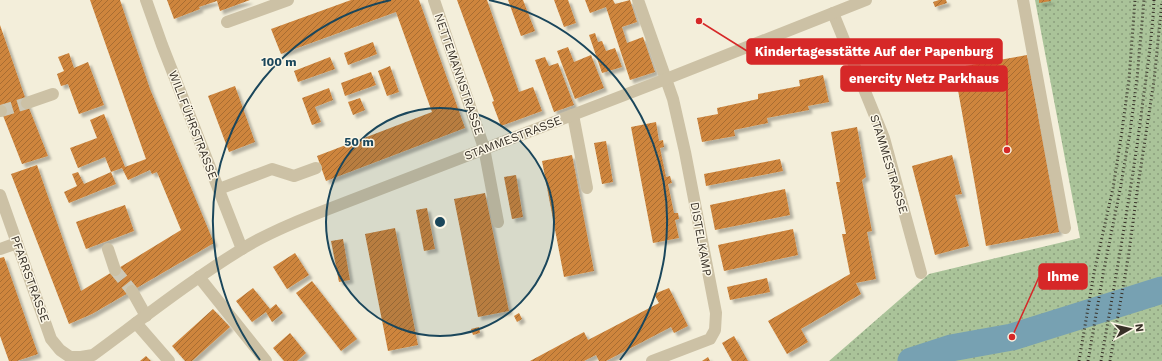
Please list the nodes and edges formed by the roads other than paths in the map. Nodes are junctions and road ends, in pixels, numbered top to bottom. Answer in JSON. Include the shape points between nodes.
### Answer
{"nodes":[{"id":1,"x":146,"y":0,"type":"edge"},
{"id":2,"x":288,"y":0,"type":"edge"},
{"id":3,"x":434,"y":0,"type":"edge"},
{"id":4,"x":638,"y":0,"type":"edge"},
{"id":5,"x":866,"y":0,"type":"edge"},
{"id":6,"x":1023,"y":0,"type":"edge"},
{"id":7,"x":833,"y":13,"type":"junction"},
{"id":8,"x":226,"y":22,"type":"dead end"},
{"id":9,"x":666,"y":79,"type":"junction"},
{"id":10,"x":53,"y":94,"type":"dead end"},
{"id":11,"x":26,"y":102,"type":"tunnel mouth"},
{"id":12,"x":573,"y":115,"type":"junction"},
{"id":13,"x":484,"y":148,"type":"junction"},
{"id":14,"x":316,"y":168,"type":"dead end"},
{"id":15,"x":587,"y":188,"type":"dead end"},
{"id":16,"x":219,"y":189,"type":"junction"},
{"id":17,"x":0,"y":195,"type":"edge"},
{"id":18,"x":498,"y":222,"type":"dead end"},
{"id":19,"x":1065,"y":228,"type":"dead end"},
{"id":20,"x":17,"y":242,"type":"junction"},
{"id":21,"x":0,"y":248,"type":"edge"},
{"id":22,"x":108,"y":249,"type":"dead end"},
{"id":23,"x":242,"y":249,"type":"junction"},
{"id":24,"x":115,"y":270,"type":"tunnel mouth"},
{"id":25,"x":921,"y":273,"type":"dead end"},
{"id":26,"x":199,"y":277,"type":"junction"},
{"id":27,"x":132,"y":291,"type":"tunnel mouth"},
{"id":28,"x":141,"y":320,"type":"junction"},
{"id":29,"x":69,"y":359,"type":"edge"},
{"id":30,"x":169,"y":361,"type":"edge"},
{"id":31,"x":266,"y":361,"type":"edge"},
{"id":32,"x":652,"y":361,"type":"edge"}],
"edges":[{"from":1,"to":16,"type":"street","name":"WILLFÜHRSTRASSE"},
{"from":2,"to":8,"type":"street"},
{"from":3,"to":13,"type":"street","name":"NETTEMANNSTRASSE"},
{"from":4,"to":9,"type":"street","name":"DISTELKAMP"},
{"from":5,"to":7,"type":"street","name":"STAMMESTRASSE"},
{"from":6,"to":19,"type":"street"},
{"from":7,"to":9,"type":"street","name":"STAMMESTRASSE"},
{"from":7,"to":25,"type":"street","name":"STAMMESTRASSE","via":[[884,138]]},
{"from":9,"to":12,"type":"street","name":"STAMMESTRASSE"},
{"from":9,"to":32,"type":"street","name":"DISTELKAMP","via":[[685,152],[716,323],[710,338]]},
{"from":10,"to":11,"type":"street"},
{"from":12,"to":13,"type":"street","name":"STAMMESTRASSE"},
{"from":12,"to":15,"type":"street"},
{"from":13,"to":18,"type":"street","name":"NETTEMANNSTRASSE"},
{"from":13,"to":23,"type":"street","name":"STAMMESTRASSE","via":[[276,230]]},
{"from":14,"to":16,"type":"street","via":[[294,176],[272,169]]},
{"from":16,"to":23,"type":"street","name":"WILLFÜHRSTRASSE"},
{"from":17,"to":20,"type":"street","name":"PFARRSTRASSE"},
{"from":20,"to":21,"type":"street"},
{"from":20,"to":29,"type":"street","name":"PFARRSTRASSE","via":[[51,339]]},
{"from":22,"to":24,"type":"street"},
{"from":23,"to":26,"type":"street","name":"STAMMESTRASSE"},
{"from":26,"to":28,"type":"street","name":"STAMMESTRASSE"},
{"from":26,"to":31,"type":"street"},
{"from":27,"to":28,"type":"street"},
{"from":28,"to":29,"type":"street","name":"STAMMESTRASSE","via":[[93,355]]},
{"from":28,"to":30,"type":"street"}]}
